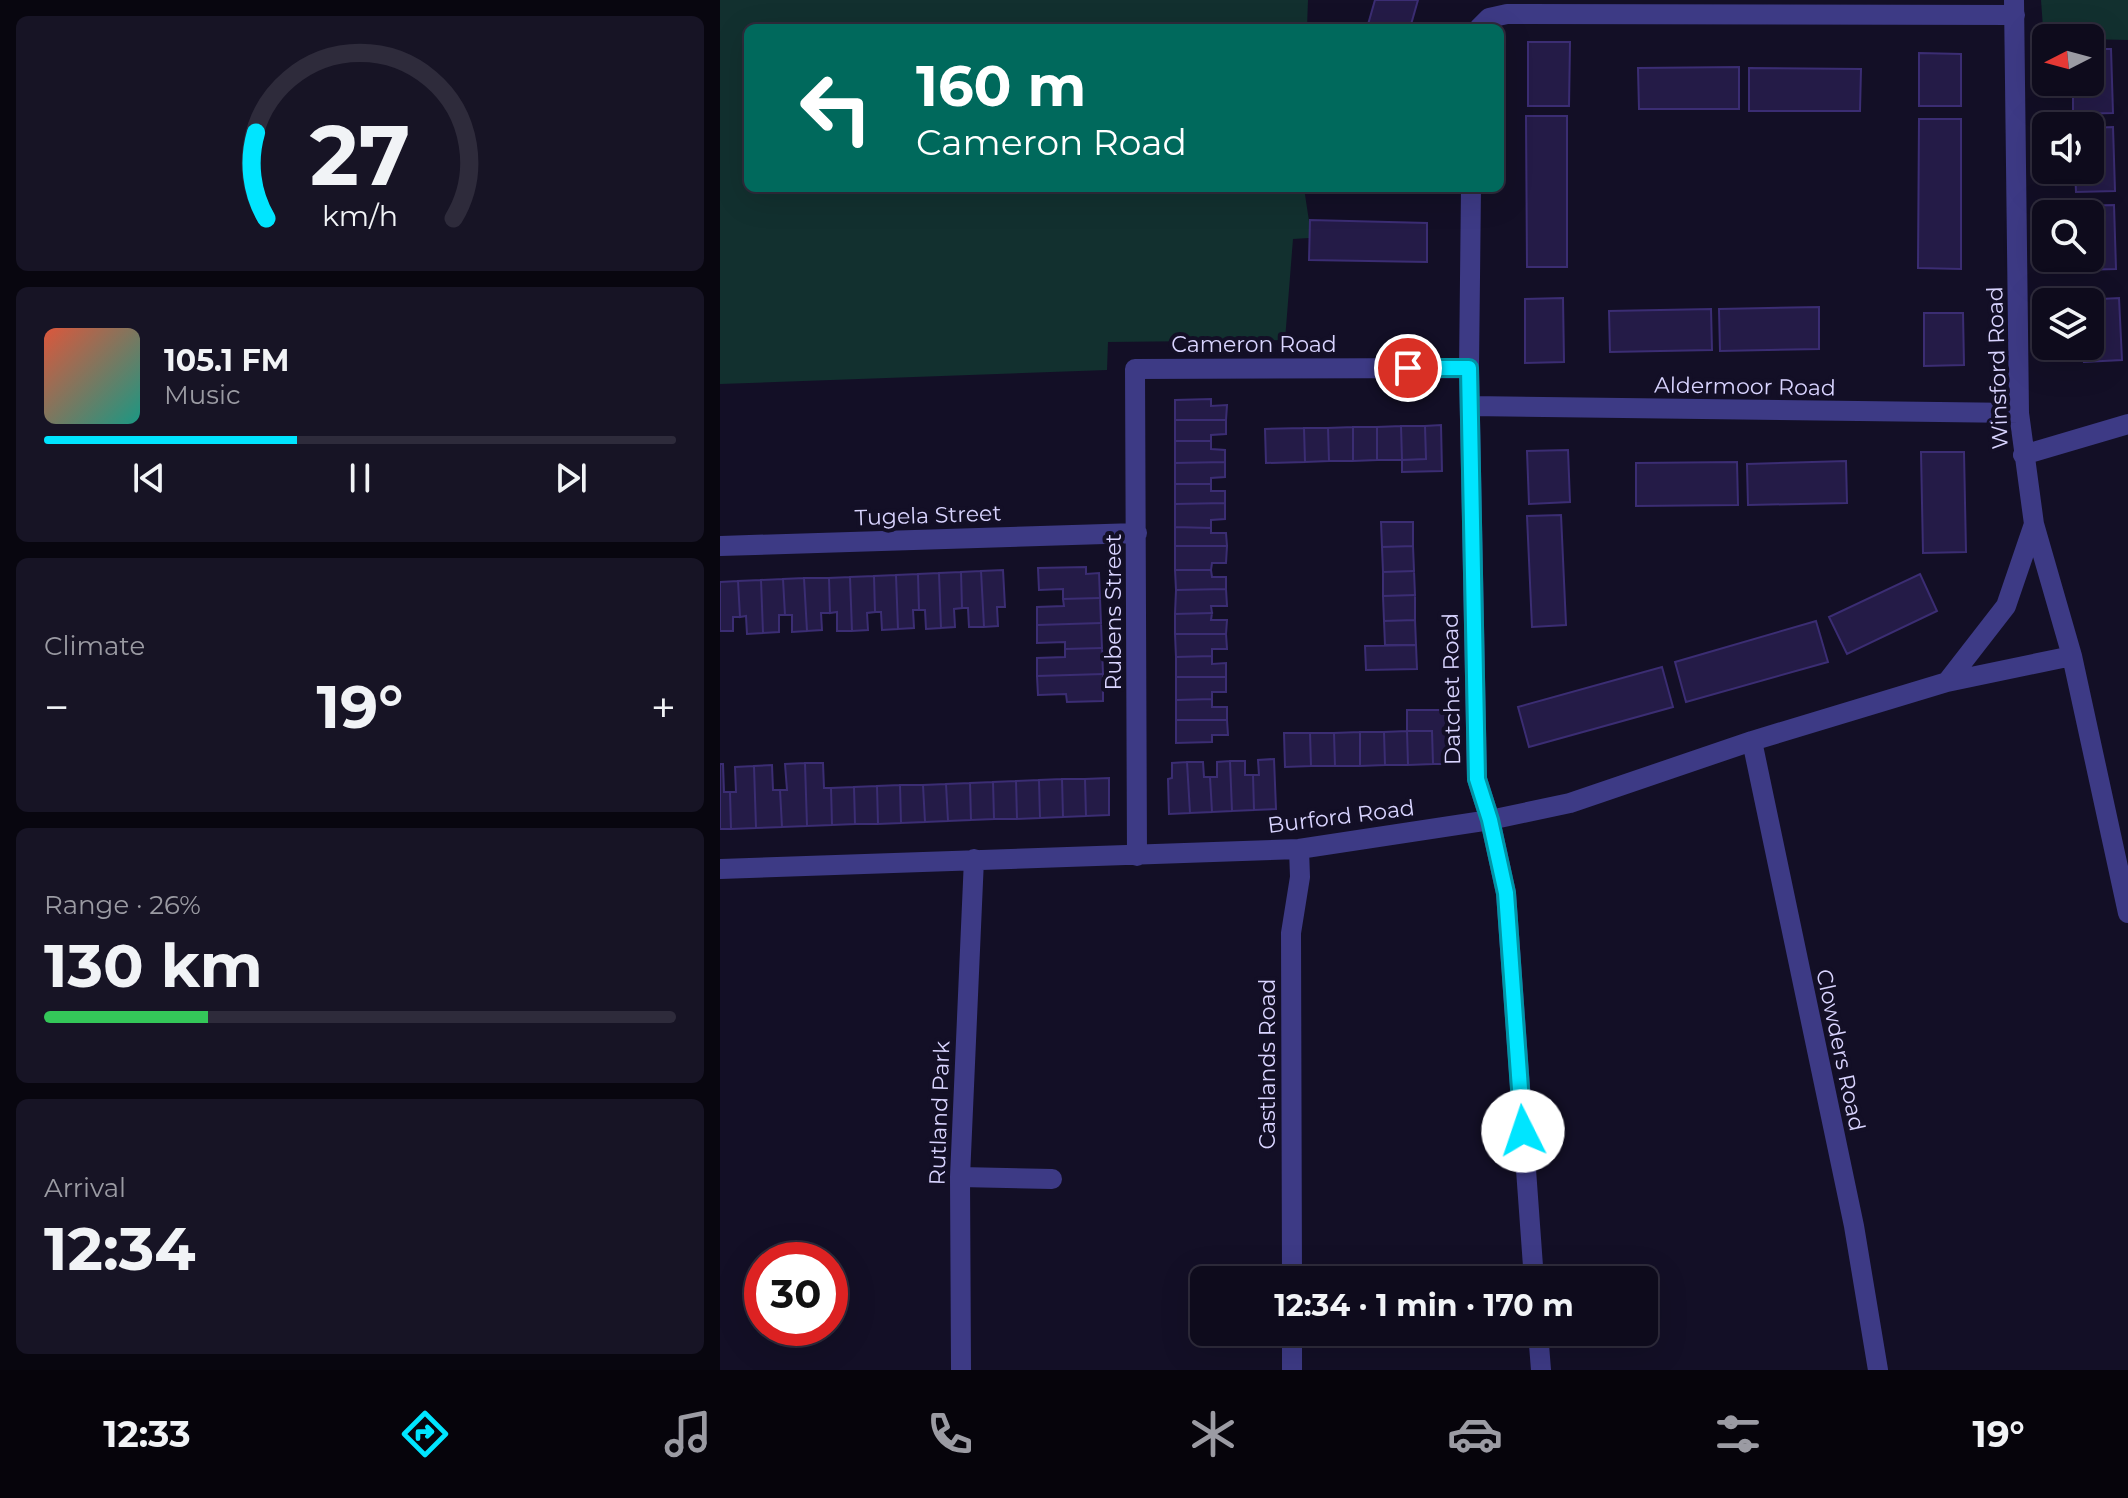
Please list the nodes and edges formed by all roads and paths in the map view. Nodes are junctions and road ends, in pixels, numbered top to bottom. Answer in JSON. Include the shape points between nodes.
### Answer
{"nodes":[{"id":1,"x":2015,"y":7,"type":"edge"},
{"id":2,"x":1483,"y":24,"type":"edge"},
{"id":3,"x":1471,"y":192,"type":"edge"},
{"id":4,"x":1469,"y":368,"type":"junction"},
{"id":5,"x":1135,"y":369,"type":"joint"},
{"id":6,"x":1470,"y":406,"type":"junction"},
{"id":7,"x":2019,"y":413,"type":"junction"},
{"id":8,"x":2128,"y":424,"type":"edge"},
{"id":9,"x":2023,"y":455,"type":"junction"},
{"id":10,"x":2034,"y":524,"type":"junction"},
{"id":11,"x":1137,"y":533,"type":"junction"},
{"id":12,"x":720,"y":546,"type":"edge"},
{"id":13,"x":2072,"y":656,"type":"junction"},
{"id":14,"x":1947,"y":682,"type":"junction"},
{"id":15,"x":1752,"y":741,"type":"junction"},
{"id":16,"x":1490,"y":820,"type":"junction"},
{"id":17,"x":1299,"y":849,"type":"junction"},
{"id":18,"x":1137,"y":856,"type":"junction"},
{"id":19,"x":974,"y":859,"type":"junction"},
{"id":20,"x":720,"y":869,"type":"edge"},
{"id":21,"x":2128,"y":913,"type":"edge"},
{"id":22,"x":960,"y":1177,"type":"junction"},
{"id":23,"x":1052,"y":1179,"type":"dead end"},
{"id":24,"x":1292,"y":1266,"type":"edge"},
{"id":25,"x":1533,"y":1266,"type":"edge"},
{"id":26,"x":1292,"y":1346,"type":"edge"},
{"id":27,"x":1539,"y":1346,"type":"edge"},
{"id":28,"x":961,"y":1370,"type":"edge"},
{"id":29,"x":1292,"y":1370,"type":"edge"},
{"id":30,"x":1541,"y":1370,"type":"edge"},
{"id":31,"x":1878,"y":1370,"type":"edge"}],
"edges":[{"from":1,"to":2,"type":"street","via":[[1507,14]]},
{"from":1,"to":7,"type":"street","name":"Winsford Road"},
{"from":3,"to":4,"type":"street","name":"Datchet Road"},
{"from":4,"to":5,"type":"street","name":"Cameron Road"},
{"from":4,"to":6,"type":"street","name":"Datchet Road"},
{"from":5,"to":11,"type":"street","name":"Rubens Street"},
{"from":6,"to":7,"type":"street","name":"Aldermoor Road"},
{"from":6,"to":16,"type":"street","name":"Datchet Road","via":[[1477,779]]},
{"from":7,"to":9,"type":"street","name":"Winsford Road"},
{"from":8,"to":9,"type":"street"},
{"from":9,"to":10,"type":"street","name":"Winsford Road"},
{"from":10,"to":13,"type":"street","name":"Winsford Road"},
{"from":10,"to":14,"type":"street","via":[[2006,606]]},
{"from":11,"to":12,"type":"street","name":"Tugela Street"},
{"from":11,"to":18,"type":"street","name":"Rubens Street"},
{"from":13,"to":14,"type":"street","name":"Burford Road"},
{"from":13,"to":21,"type":"street","name":"Winsford Road"},
{"from":14,"to":15,"type":"street","name":"Burford Road"},
{"from":15,"to":16,"type":"street","name":"Burford Road","via":[[1570,803]]},
{"from":15,"to":31,"type":"street","name":"Clowders Road","via":[[1854,1226]]},
{"from":16,"to":17,"type":"street","name":"Burford Road"},
{"from":16,"to":25,"type":"street","name":"Datchet Road","via":[[1506,893]]},
{"from":17,"to":18,"type":"street","name":"Burford Road"},
{"from":17,"to":24,"type":"street","name":"Castlands Road","via":[[1291,933]]},
{"from":18,"to":19,"type":"street","name":"Burford Road"},
{"from":19,"to":20,"type":"street","name":"Burford Road"},
{"from":19,"to":22,"type":"street","name":"Rutland Park"},
{"from":22,"to":23,"type":"street"},
{"from":22,"to":28,"type":"street","name":"Rutland Park"},
{"from":26,"to":29,"type":"street"},
{"from":27,"to":30,"type":"street"}]}
